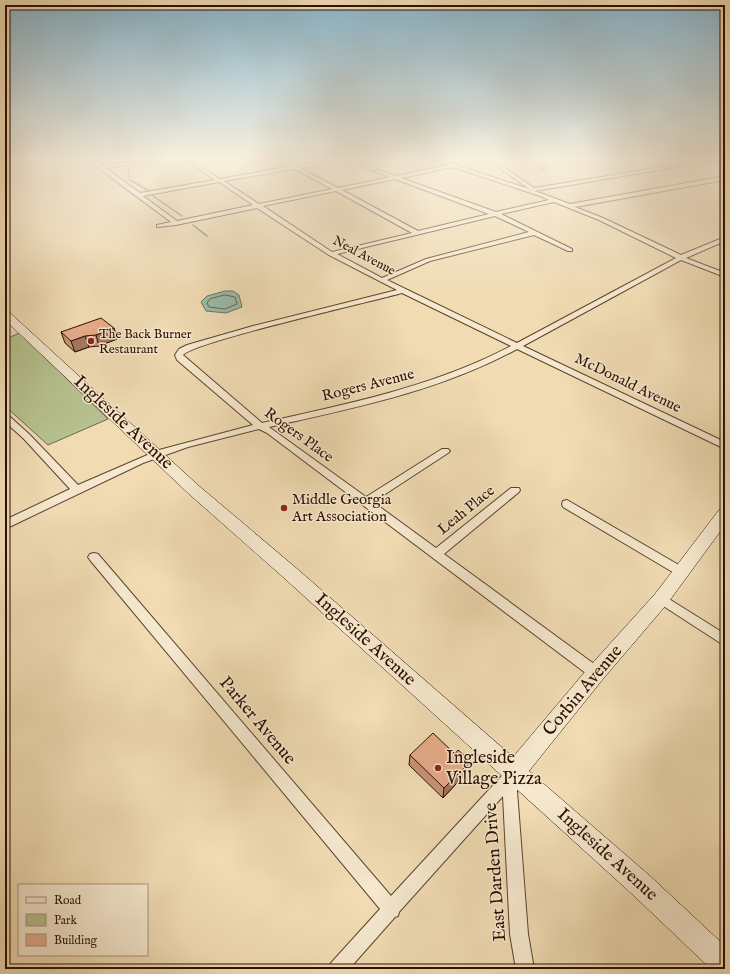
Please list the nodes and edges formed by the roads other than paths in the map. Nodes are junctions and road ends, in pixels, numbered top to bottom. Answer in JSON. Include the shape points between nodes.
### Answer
{"nodes":[{"id":1,"x":151,"y":204,"type":"edge"},
{"id":2,"x":364,"y":204,"type":"edge"},
{"id":3,"x":466,"y":204,"type":"edge"},
{"id":4,"x":536,"y":204,"type":"edge"},
{"id":5,"x":564,"y":204,"type":"edge"},
{"id":6,"x":577,"y":204,"type":"edge"},
{"id":7,"x":256,"y":205,"type":"joint"},
{"id":8,"x":568,"y":206,"type":"junction"},
{"id":9,"x":495,"y":215,"type":"junction"},
{"id":10,"x":176,"y":223,"type":"junction"},
{"id":11,"x":159,"y":226,"type":"dead end"},
{"id":12,"x":417,"y":233,"type":"junction"},
{"id":13,"x":534,"y":233,"type":"junction"},
{"id":14,"x":725,"y":239,"type":"edge"},
{"id":15,"x":570,"y":250,"type":"dead end"},
{"id":16,"x":331,"y":254,"type":"junction"},
{"id":17,"x":680,"y":258,"type":"junction"},
{"id":18,"x":725,"y":275,"type":"edge"},
{"id":19,"x":382,"y":280,"type":"junction"},
{"id":20,"x":403,"y":291,"type":"junction"},
{"id":21,"x":5,"y":314,"type":"edge"},
{"id":22,"x":518,"y":346,"type":"junction"},
{"id":23,"x":6,"y":419,"type":"edge"},
{"id":24,"x":260,"y":426,"type":"junction"},
{"id":25,"x":725,"y":446,"type":"edge"},
{"id":26,"x":445,"y":451,"type":"dead end"},
{"id":27,"x":155,"y":454,"type":"junction"},
{"id":28,"x":77,"y":490,"type":"junction"},
{"id":29,"x":515,"y":490,"type":"dead end"},
{"id":30,"x":365,"y":503,"type":"junction"},
{"id":31,"x":567,"y":504,"type":"dead end"},
{"id":32,"x":725,"y":514,"type":"edge"},
{"id":33,"x":5,"y":525,"type":"edge"},
{"id":34,"x":436,"y":554,"type":"junction"},
{"id":35,"x":94,"y":557,"type":"dead end"},
{"id":36,"x":680,"y":572,"type":"junction"},
{"id":37,"x":660,"y":598,"type":"junction"},
{"id":38,"x":725,"y":641,"type":"edge"},
{"id":39,"x":596,"y":673,"type":"junction"},
{"id":40,"x":514,"y":773,"type":"junction"},
{"id":41,"x":392,"y":910,"type":"junction"},
{"id":42,"x":725,"y":964,"type":"edge"},
{"id":43,"x":337,"y":969,"type":"edge"},
{"id":44,"x":524,"y":969,"type":"edge"}],
"edges":[{"from":1,"to":10,"type":"street"},
{"from":2,"to":12,"type":"street"},
{"from":3,"to":9,"type":"street"},
{"from":4,"to":9,"type":"street"},
{"from":5,"to":8,"type":"street"},
{"from":6,"to":8,"type":"street"},
{"from":7,"to":10,"type":"street"},
{"from":7,"to":16,"type":"street","name":"Neal Avenue"},
{"from":8,"to":17,"type":"street","via":[[615,225]]},
{"from":9,"to":12,"type":"street"},
{"from":9,"to":13,"type":"street"},
{"from":10,"to":11,"type":"street"},
{"from":12,"to":16,"type":"street"},
{"from":13,"to":15,"type":"street"},
{"from":13,"to":19,"type":"street","via":[[428,260]]},
{"from":14,"to":17,"type":"street","name":"Rogers Avenue"},
{"from":16,"to":19,"type":"street","name":"Neal Avenue"},
{"from":17,"to":18,"type":"street"},
{"from":17,"to":22,"type":"street","name":"Rogers Avenue"},
{"from":19,"to":20,"type":"street","name":"Neal Avenue"},
{"from":20,"to":22,"type":"street","name":"Neal Avenue"},
{"from":20,"to":24,"type":"street","name":"Rogers Place","via":[[256,328],[182,351],[179,355],[183,361]]},
{"from":21,"to":27,"type":"street","name":"Ingleside Avenue"},
{"from":22,"to":24,"type":"street","name":"Rogers Avenue","via":[[485,363],[432,384]]},
{"from":22,"to":25,"type":"street","name":"McDonald Avenue"},
{"from":23,"to":28,"type":"street"},
{"from":24,"to":27,"type":"street","name":"Rogers Avenue"},
{"from":24,"to":30,"type":"street","name":"Rogers Place"},
{"from":26,"to":30,"type":"street"},
{"from":27,"to":28,"type":"street","name":"Rogers Avenue"},
{"from":27,"to":40,"type":"street","name":"Ingleside Avenue"},
{"from":28,"to":33,"type":"street","name":"Rogers Avenue"},
{"from":29,"to":34,"type":"street","name":"Leah Place"},
{"from":30,"to":34,"type":"street","name":"Rogers Place"},
{"from":31,"to":36,"type":"street"},
{"from":32,"to":36,"type":"street","name":"Corbin Avenue"},
{"from":34,"to":39,"type":"street","name":"Rogers Place"},
{"from":35,"to":41,"type":"street","name":"Parker Avenue"},
{"from":36,"to":37,"type":"street","name":"Corbin Avenue"},
{"from":37,"to":38,"type":"street"},
{"from":37,"to":39,"type":"street","name":"Corbin Avenue"},
{"from":39,"to":40,"type":"street","name":"Corbin Avenue"},
{"from":40,"to":41,"type":"street","name":"Corbin Avenue"},
{"from":40,"to":42,"type":"street","name":"Ingleside Avenue","via":[[641,885]]},
{"from":40,"to":44,"type":"street","name":"East Darden Drive","via":[[510,791],[519,934]]},
{"from":41,"to":43,"type":"street","name":"Corbin Avenue"}]}
